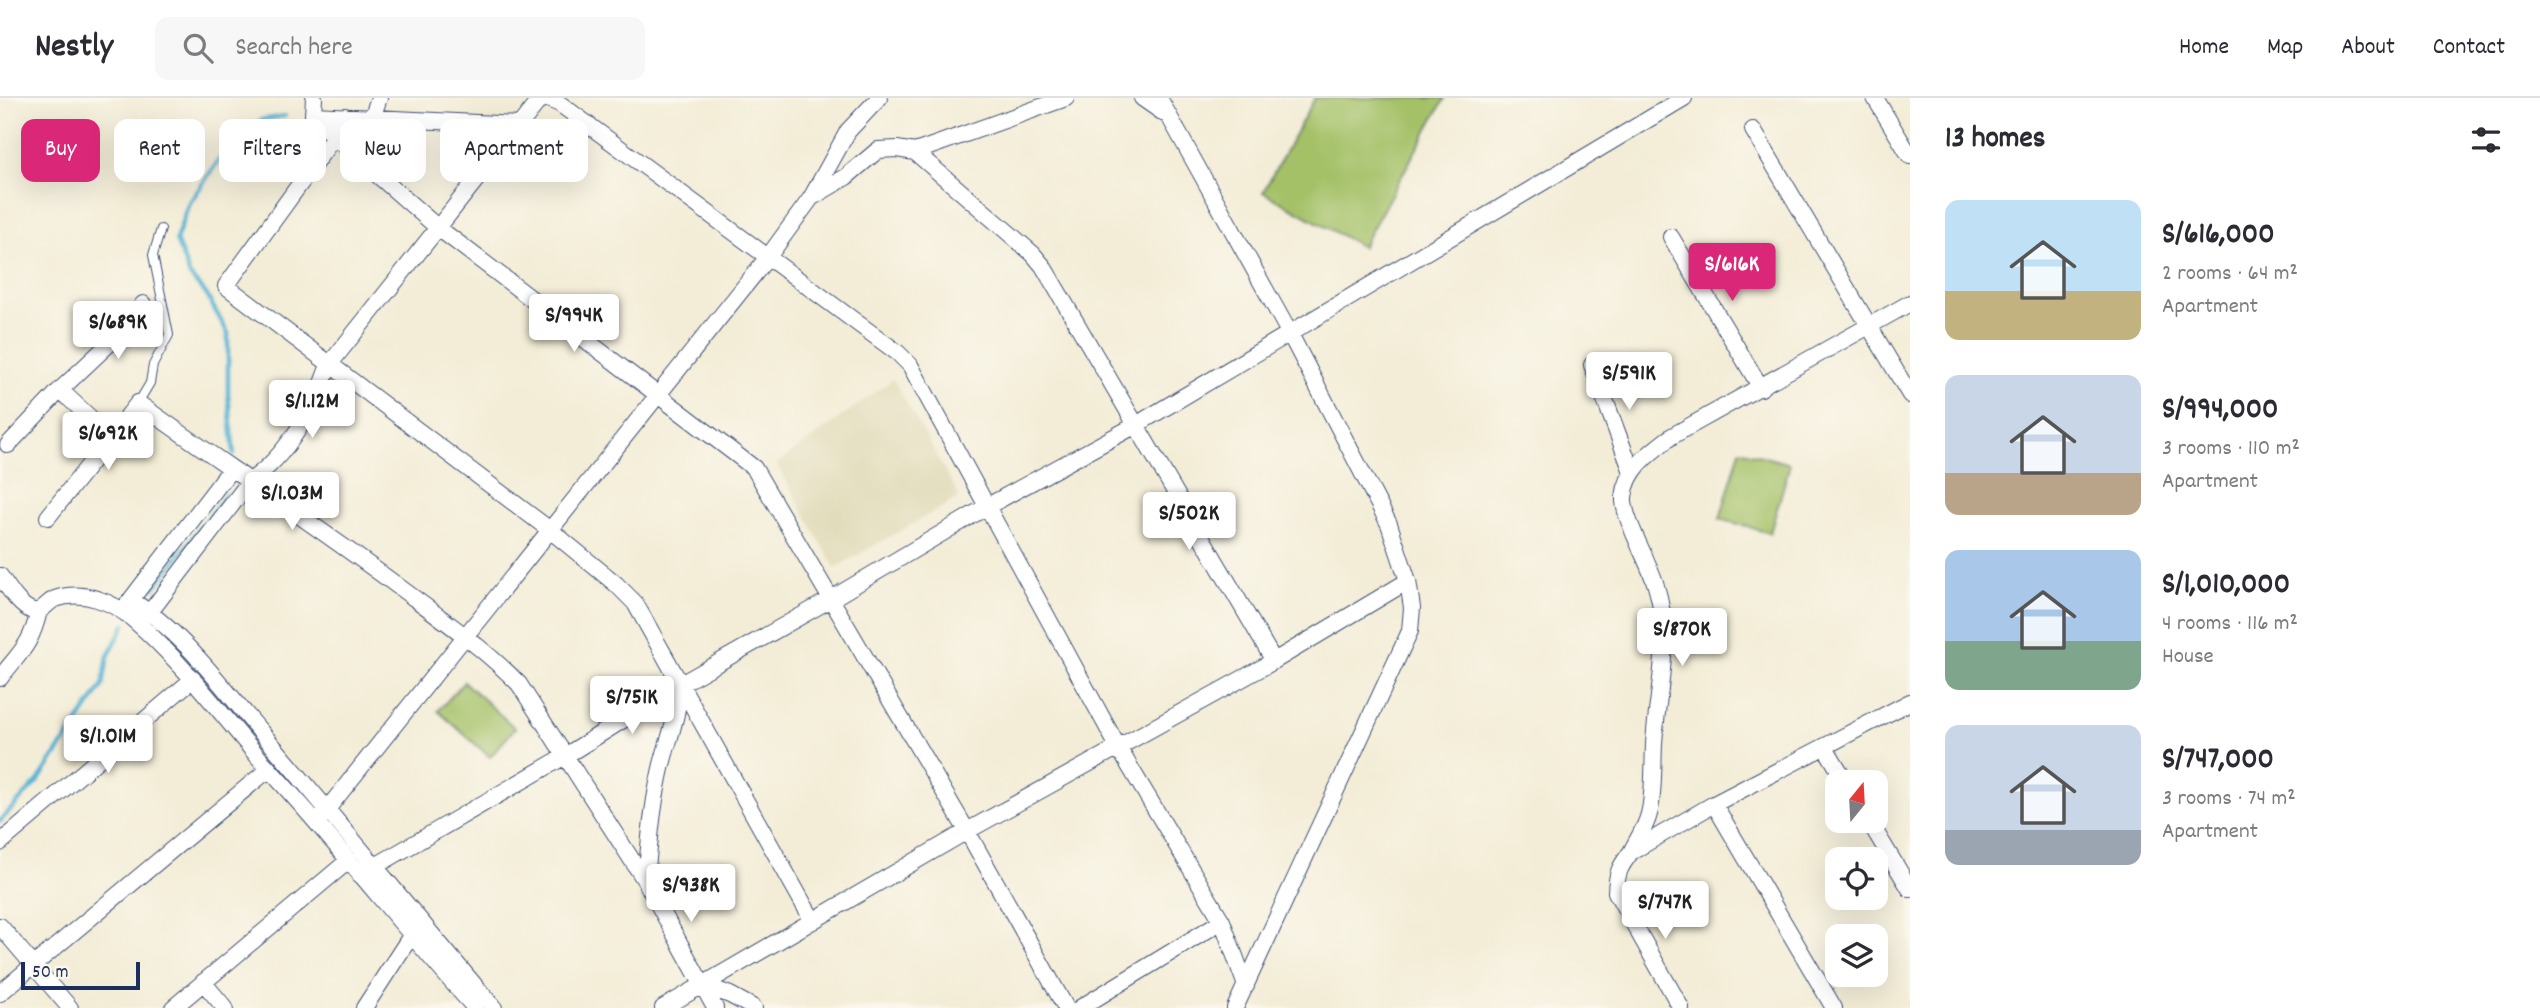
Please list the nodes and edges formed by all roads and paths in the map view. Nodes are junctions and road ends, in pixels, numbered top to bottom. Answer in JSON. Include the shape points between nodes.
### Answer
{"nodes":[{"id":1,"x":379,"y":98,"type":"edge"},
{"id":2,"x":543,"y":98,"type":"edge"},
{"id":3,"x":879,"y":98,"type":"edge"},
{"id":4,"x":1066,"y":98,"type":"edge"},
{"id":5,"x":1142,"y":98,"type":"edge"},
{"id":6,"x":1159,"y":98,"type":"edge"},
{"id":7,"x":1684,"y":98,"type":"edge"},
{"id":8,"x":1875,"y":98,"type":"edge"},
{"id":9,"x":314,"y":106,"type":"edge"},
{"id":10,"x":1167,"y":115,"type":"junction"},
{"id":11,"x":345,"y":116,"type":"junction"},
{"id":12,"x":372,"y":118,"type":"junction"},
{"id":13,"x":525,"y":119,"type":"edge"},
{"id":14,"x":440,"y":121,"type":"edge"},
{"id":15,"x":1753,"y":131,"type":"dead end"},
{"id":16,"x":334,"y":137,"type":"junction"},
{"id":17,"x":915,"y":152,"type":"junction"},
{"id":18,"x":1910,"y":156,"type":"edge"},
{"id":19,"x":474,"y":182,"type":"edge"},
{"id":20,"x":811,"y":198,"type":"junction"},
{"id":21,"x":438,"y":227,"type":"junction"},
{"id":22,"x":161,"y":229,"type":"dead end"},
{"id":23,"x":1671,"y":237,"type":"dead end"},
{"id":24,"x":768,"y":257,"type":"junction"},
{"id":25,"x":1910,"y":303,"type":"edge"},
{"id":26,"x":143,"y":304,"type":"dead end"},
{"id":27,"x":1870,"y":327,"type":"junction"},
{"id":28,"x":1290,"y":334,"type":"junction"},
{"id":29,"x":329,"y":365,"type":"junction"},
{"id":30,"x":1592,"y":365,"type":"dead end"},
{"id":31,"x":1761,"y":388,"type":"junction"},
{"id":32,"x":60,"y":390,"type":"junction"},
{"id":33,"x":659,"y":395,"type":"junction"},
{"id":34,"x":1910,"y":395,"type":"edge"},
{"id":35,"x":138,"y":403,"type":"junction"},
{"id":36,"x":1136,"y":425,"type":"junction"},
{"id":37,"x":111,"y":437,"type":"junction"},
{"id":38,"x":8,"y":445,"type":"dead end"},
{"id":39,"x":231,"y":469,"type":"junction"},
{"id":40,"x":1632,"y":472,"type":"junction"},
{"id":41,"x":250,"y":481,"type":"junction"},
{"id":42,"x":986,"y":507,"type":"junction"},
{"id":43,"x":48,"y":517,"type":"dead end"},
{"id":44,"x":551,"y":530,"type":"junction"},
{"id":45,"x":0,"y":576,"type":"edge"},
{"id":46,"x":1408,"y":581,"type":"junction"},
{"id":47,"x":831,"y":599,"type":"junction"},
{"id":48,"x":127,"y":606,"type":"junction"},
{"id":49,"x":39,"y":611,"type":"junction"},
{"id":50,"x":150,"y":612,"type":"junction"},
{"id":51,"x":466,"y":636,"type":"junction"},
{"id":52,"x":1274,"y":661,"type":"junction"},
{"id":53,"x":0,"y":678,"type":"edge"},
{"id":54,"x":193,"y":679,"type":"junction"},
{"id":55,"x":679,"y":685,"type":"junction"},
{"id":56,"x":1910,"y":702,"type":"edge"},
{"id":57,"x":1118,"y":747,"type":"junction"},
{"id":58,"x":1825,"y":747,"type":"junction"},
{"id":59,"x":565,"y":756,"type":"junction"},
{"id":60,"x":269,"y":769,"type":"junction"},
{"id":61,"x":1839,"y":770,"type":"edge"},
{"id":62,"x":1714,"y":804,"type":"junction"},
{"id":63,"x":327,"y":809,"type":"junction"},
{"id":64,"x":317,"y":822,"type":"junction"},
{"id":65,"x":967,"y":831,"type":"junction"},
{"id":66,"x":1876,"y":833,"type":"edge"},
{"id":67,"x":0,"y":843,"type":"edge"},
{"id":68,"x":1631,"y":852,"type":"junction"},
{"id":69,"x":348,"y":861,"type":"junction"},
{"id":70,"x":367,"y":870,"type":"junction"},
{"id":71,"x":646,"y":881,"type":"junction"},
{"id":72,"x":1910,"y":889,"type":"edge"},
{"id":73,"x":813,"y":921,"type":"junction"},
{"id":74,"x":1222,"y":921,"type":"junction"},
{"id":75,"x":420,"y":922,"type":"junction"},
{"id":76,"x":0,"y":926,"type":"edge"},
{"id":77,"x":411,"y":936,"type":"junction"},
{"id":78,"x":34,"y":964,"type":"junction"},
{"id":79,"x":203,"y":982,"type":"junction"},
{"id":80,"x":704,"y":985,"type":"junction"},
{"id":81,"x":1246,"y":986,"type":"junction"},
{"id":82,"x":0,"y":993,"type":"edge"},
{"id":83,"x":483,"y":1006,"type":"edge"},
{"id":84,"x":711,"y":1007,"type":"edge"},
{"id":85,"x":70,"y":1008,"type":"edge"},
{"id":86,"x":173,"y":1008,"type":"edge"},
{"id":87,"x":225,"y":1008,"type":"edge"},
{"id":88,"x":364,"y":1008,"type":"edge"},
{"id":89,"x":663,"y":1008,"type":"edge"},
{"id":90,"x":754,"y":1008,"type":"edge"},
{"id":91,"x":1066,"y":1008,"type":"edge"},
{"id":92,"x":1080,"y":1008,"type":"edge"},
{"id":93,"x":1235,"y":1008,"type":"edge"},
{"id":94,"x":1681,"y":1008,"type":"edge"},
{"id":95,"x":1834,"y":1008,"type":"edge"}],
"edges":[{"from":1,"to":12,"type":"street"},
{"from":2,"to":13,"type":"street"},
{"from":2,"to":24,"type":"street","via":[[560,104]]},
{"from":3,"to":20,"type":"street","via":[[848,131]]},
{"from":4,"to":17,"type":"street"},
{"from":5,"to":10,"type":"street"},
{"from":6,"to":10,"type":"street"},
{"from":7,"to":28,"type":"street"},
{"from":8,"to":18,"type":"street"},
{"from":9,"to":11,"type":"street"},
{"from":9,"to":16,"type":"street"},
{"from":10,"to":28,"type":"street"},
{"from":11,"to":12,"type":"street"},
{"from":11,"to":16,"type":"street"},
{"from":12,"to":14,"type":"street"},
{"from":15,"to":27,"type":"street"},
{"from":16,"to":21,"type":"street"},
{"from":16,"to":29,"type":"street","via":[[226,286]]},
{"from":17,"to":20,"type":"street","via":[[878,150]]},
{"from":17,"to":36,"type":"street","via":[[1043,266]]},
{"from":19,"to":21,"type":"street"},
{"from":20,"to":24,"type":"street"},
{"from":21,"to":29,"type":"street"},
{"from":21,"to":33,"type":"street"},
{"from":22,"to":35,"type":"lane","via":[[153,255],[169,335]]},
{"from":23,"to":31,"type":"street"},
{"from":24,"to":33,"type":"street"},
{"from":24,"to":42,"type":"street","via":[[910,365]]},
{"from":25,"to":27,"type":"street"},
{"from":26,"to":32,"type":"street","via":[[128,326]]},
{"from":27,"to":31,"type":"street"},
{"from":27,"to":34,"type":"street"},
{"from":28,"to":36,"type":"street"},
{"from":28,"to":46,"type":"street","via":[[1389,524]]},
{"from":29,"to":41,"type":"street","via":[[320,393],[284,449]]},
{"from":29,"to":44,"type":"street"},
{"from":30,"to":40,"type":"street"},
{"from":31,"to":40,"type":"street","via":[[1672,436]]},
{"from":32,"to":37,"type":"street"},
{"from":32,"to":38,"type":"street"},
{"from":33,"to":44,"type":"street"},
{"from":33,"to":47,"type":"street","via":[[754,468]]},
{"from":35,"to":37,"type":"street"},
{"from":35,"to":39,"type":"street"},
{"from":36,"to":42,"type":"street"},
{"from":36,"to":52,"type":"street"},
{"from":37,"to":43,"type":"street"},
{"from":39,"to":41,"type":"street"},
{"from":39,"to":48,"type":"street"},
{"from":40,"to":68,"type":"street","via":[[1623,499],[1626,516],[1656,586],[1665,623],[1665,658],[1657,701],[1650,813]]},
{"from":41,"to":50,"type":"street"},
{"from":41,"to":51,"type":"street"},
{"from":42,"to":47,"type":"street"},
{"from":42,"to":57,"type":"street"},
{"from":44,"to":51,"type":"street"},
{"from":44,"to":55,"type":"street","via":[[635,603]]},
{"from":45,"to":49,"type":"street","via":[[25,607]]},
{"from":46,"to":52,"type":"street"},
{"from":46,"to":81,"type":"street","via":[[1410,631]]},
{"from":47,"to":55,"type":"street"},
{"from":47,"to":65,"type":"street"},
{"from":48,"to":49,"type":"street","via":[[70,596]]},
{"from":48,"to":50,"type":"street"},
{"from":48,"to":54,"type":"street"},
{"from":49,"to":53,"type":"street","via":[[28,644]]},
{"from":50,"to":63,"type":"street","via":[[206,669]]},
{"from":51,"to":59,"type":"street","via":[[519,684]]},
{"from":51,"to":63,"type":"street"},
{"from":52,"to":57,"type":"street"},
{"from":54,"to":60,"type":"street"},
{"from":54,"to":67,"type":"street"},
{"from":55,"to":59,"type":"street"},
{"from":55,"to":71,"type":"street","via":[[679,709],[653,806]]},
{"from":55,"to":73,"type":"street"},
{"from":56,"to":58,"type":"street"},
{"from":57,"to":65,"type":"street"},
{"from":57,"to":74,"type":"street"},
{"from":58,"to":61,"type":"street"},
{"from":58,"to":62,"type":"street"},
{"from":59,"to":70,"type":"street"},
{"from":59,"to":71,"type":"street"},
{"from":60,"to":64,"type":"street"},
{"from":60,"to":78,"type":"street"},
{"from":62,"to":68,"type":"street"},
{"from":62,"to":95,"type":"street"},
{"from":63,"to":64,"type":"street"},
{"from":63,"to":70,"type":"street"},
{"from":64,"to":69,"type":"street"},
{"from":65,"to":73,"type":"street"},
{"from":65,"to":91,"type":"street"},
{"from":66,"to":72,"type":"street"},
{"from":68,"to":94,"type":"street","via":[[1617,873],[1616,892]]},
{"from":69,"to":70,"type":"street"},
{"from":69,"to":79,"type":"street"},
{"from":70,"to":75,"type":"street"},
{"from":70,"to":77,"type":"street"},
{"from":71,"to":80,"type":"street"},
{"from":73,"to":80,"type":"street"},
{"from":74,"to":81,"type":"street"},
{"from":74,"to":92,"type":"street"},
{"from":75,"to":77,"type":"street"},
{"from":75,"to":83,"type":"street"},
{"from":76,"to":78,"type":"street"},
{"from":77,"to":83,"type":"street"},
{"from":77,"to":88,"type":"street"},
{"from":78,"to":82,"type":"street"},
{"from":78,"to":85,"type":"street"},
{"from":79,"to":86,"type":"street"},
{"from":79,"to":87,"type":"street"},
{"from":80,"to":84,"type":"street"},
{"from":80,"to":89,"type":"street"},
{"from":80,"to":90,"type":"street"},
{"from":81,"to":93,"type":"street"}]}
